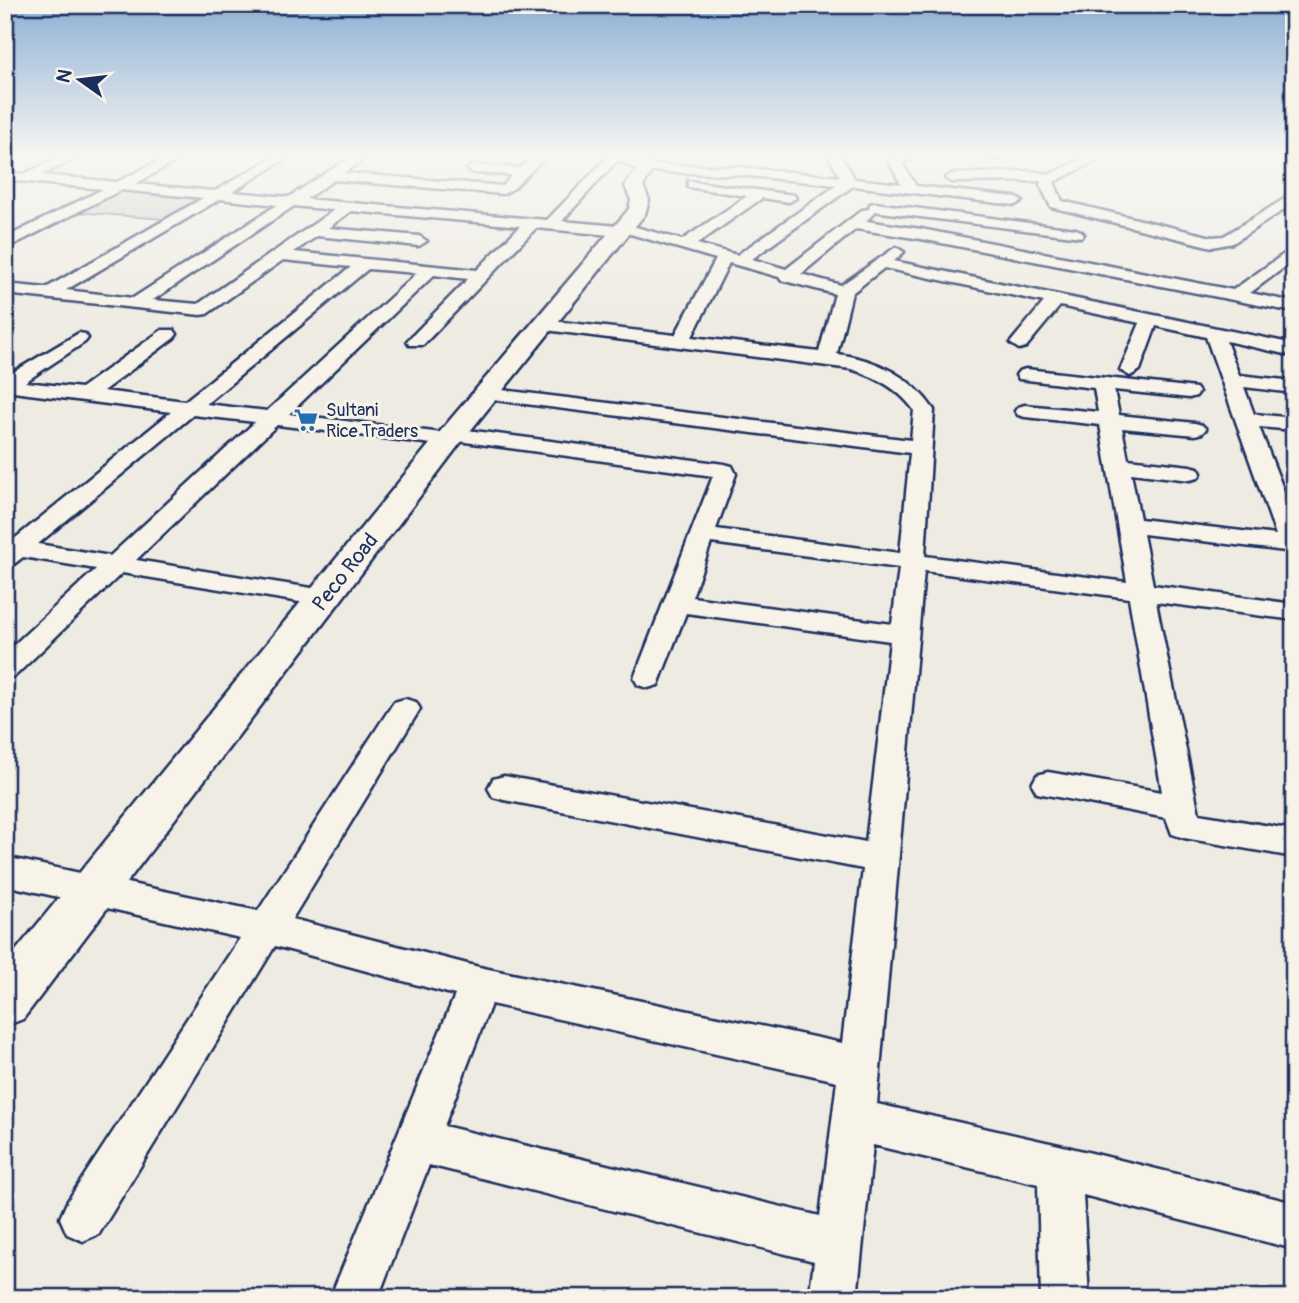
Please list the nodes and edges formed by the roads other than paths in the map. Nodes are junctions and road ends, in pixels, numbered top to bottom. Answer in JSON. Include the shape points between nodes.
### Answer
{"nodes":[{"id":1,"x":61,"y":216,"type":"edge"},
{"id":2,"x":182,"y":216,"type":"edge"},
{"id":3,"x":271,"y":216,"type":"edge"},
{"id":4,"x":336,"y":216,"type":"edge"},
{"id":5,"x":448,"y":216,"type":"edge"},
{"id":6,"x":459,"y":216,"type":"edge"},
{"id":7,"x":562,"y":216,"type":"edge"},
{"id":8,"x":633,"y":216,"type":"edge"},
{"id":9,"x":727,"y":216,"type":"edge"},
{"id":10,"x":798,"y":216,"type":"edge"},
{"id":11,"x":864,"y":216,"type":"edge"},
{"id":12,"x":943,"y":216,"type":"edge"},
{"id":13,"x":1055,"y":216,"type":"edge"},
{"id":14,"x":1099,"y":216,"type":"edge"},
{"id":15,"x":1265,"y":216,"type":"edge"},
{"id":16,"x":473,"y":217,"type":"joint"},
{"id":17,"x":533,"y":222,"type":"junction"},
{"id":18,"x":551,"y":224,"type":"junction"},
{"id":19,"x":854,"y":224,"type":"junction"},
{"id":20,"x":1030,"y":227,"type":"junction"},
{"id":21,"x":623,"y":229,"type":"junction"},
{"id":22,"x":315,"y":231,"type":"junction"},
{"id":23,"x":1076,"y":233,"type":"dead end"},
{"id":24,"x":921,"y":234,"type":"junction"},
{"id":25,"x":419,"y":241,"type":"junction"},
{"id":26,"x":5,"y":244,"type":"edge"},
{"id":27,"x":685,"y":245,"type":"junction"},
{"id":28,"x":1294,"y":252,"type":"edge"},
{"id":29,"x":282,"y":255,"type":"junction"},
{"id":30,"x":732,"y":259,"type":"junction"},
{"id":31,"x":365,"y":263,"type":"junction"},
{"id":32,"x":882,"y":263,"type":"junction"},
{"id":33,"x":391,"y":265,"type":"junction"},
{"id":34,"x":430,"y":270,"type":"junction"},
{"id":35,"x":1266,"y":273,"type":"junction"},
{"id":36,"x":481,"y":275,"type":"junction"},
{"id":37,"x":787,"y":276,"type":"junction"},
{"id":38,"x":1294,"y":279,"type":"edge"},
{"id":39,"x":5,"y":289,"type":"edge"},
{"id":40,"x":844,"y":291,"type":"junction"},
{"id":41,"x":48,"y":293,"type":"junction"},
{"id":42,"x":1236,"y":296,"type":"junction"},
{"id":43,"x":1057,"y":298,"type":"junction"},
{"id":44,"x":136,"y":303,"type":"junction"},
{"id":45,"x":1294,"y":307,"type":"edge"},
{"id":46,"x":1150,"y":319,"type":"junction"},
{"id":47,"x":544,"y":326,"type":"junction"},
{"id":48,"x":1214,"y":333,"type":"junction"},
{"id":49,"x":169,"y":334,"type":"dead end"},
{"id":50,"x":79,"y":338,"type":"dead end"},
{"id":51,"x":416,"y":341,"type":"dead end"},
{"id":52,"x":681,"y":341,"type":"junction"},
{"id":53,"x":1019,"y":343,"type":"dead end"},
{"id":54,"x":1294,"y":350,"type":"edge"},
{"id":55,"x":827,"y":357,"type":"junction"},
{"id":56,"x":1130,"y":370,"type":"dead end"},
{"id":57,"x":1026,"y":375,"type":"dead end"},
{"id":58,"x":1232,"y":380,"type":"junction"},
{"id":59,"x":1103,"y":383,"type":"junction"},
{"id":60,"x":6,"y":385,"type":"edge"},
{"id":61,"x":1294,"y":387,"type":"edge"},
{"id":62,"x":1189,"y":392,"type":"dead end"},
{"id":63,"x":486,"y":394,"type":"junction"},
{"id":64,"x":85,"y":395,"type":"junction"},
{"id":65,"x":190,"y":407,"type":"junction"},
{"id":66,"x":1025,"y":411,"type":"dead end"},
{"id":67,"x":273,"y":418,"type":"junction"},
{"id":68,"x":1110,"y":419,"type":"junction"},
{"id":69,"x":1246,"y":419,"type":"junction"},
{"id":70,"x":1294,"y":424,"type":"edge"},
{"id":71,"x":1195,"y":429,"type":"dead end"},
{"id":72,"x":450,"y":437,"type":"junction"},
{"id":73,"x":921,"y":448,"type":"junction"},
{"id":74,"x":1118,"y":465,"type":"junction"},
{"id":75,"x":1190,"y":473,"type":"dead end"},
{"id":76,"x":1129,"y":525,"type":"junction"},
{"id":77,"x":701,"y":534,"type":"junction"},
{"id":78,"x":1293,"y":545,"type":"edge"},
{"id":79,"x":10,"y":551,"type":"edge"},
{"id":80,"x":912,"y":561,"type":"junction"},
{"id":81,"x":116,"y":564,"type":"junction"},
{"id":82,"x":1140,"y":592,"type":"junction"},
{"id":83,"x":324,"y":598,"type":"junction"},
{"id":84,"x":676,"y":603,"type":"junction"},
{"id":85,"x":1294,"y":612,"type":"edge"},
{"id":86,"x":904,"y":634,"type":"junction"},
{"id":87,"x":5,"y":669,"type":"edge"},
{"id":88,"x":648,"y":678,"type":"dead end"},
{"id":89,"x":405,"y":709,"type":"dead end"},
{"id":90,"x":1048,"y":784,"type":"dead end"},
{"id":91,"x":504,"y":788,"type":"dead end"},
{"id":92,"x":1181,"y":808,"type":"junction"},
{"id":93,"x":1294,"y":844,"type":"edge"},
{"id":94,"x":880,"y":858,"type":"junction"},
{"id":95,"x":5,"y":871,"type":"edge"},
{"id":96,"x":93,"y":890,"type":"junction"},
{"id":97,"x":265,"y":928,"type":"junction"},
{"id":98,"x":479,"y":984,"type":"junction"},
{"id":99,"x":5,"y":1003,"type":"edge"},
{"id":100,"x":859,"y":1066,"type":"junction"},
{"id":101,"x":854,"y":1120,"type":"junction"},
{"id":102,"x":417,"y":1141,"type":"junction"},
{"id":103,"x":1059,"y":1167,"type":"junction"},
{"id":104,"x":83,"y":1218,"type":"dead end"},
{"id":105,"x":1294,"y":1226,"type":"edge"},
{"id":106,"x":839,"y":1244,"type":"junction"},
{"id":107,"x":354,"y":1298,"type":"edge"},
{"id":108,"x":832,"y":1298,"type":"edge"},
{"id":109,"x":1065,"y":1298,"type":"edge"}],
"edges":[{"from":1,"to":26,"type":"street"},
{"from":2,"to":41,"type":"street"},
{"from":3,"to":44,"type":"street"},
{"from":4,"to":22,"type":"street"},
{"from":5,"to":25,"type":"street"},
{"from":6,"to":16,"type":"street"},
{"from":7,"to":18,"type":"street"},
{"from":8,"to":21,"type":"street","name":"Peco Road"},
{"from":9,"to":27,"type":"street"},
{"from":10,"to":30,"type":"street"},
{"from":11,"to":19,"type":"street"},
{"from":12,"to":20,"type":"street"},
{"from":13,"to":20,"type":"street"},
{"from":14,"to":15,"type":"street","via":[[1221,241]]},
{"from":16,"to":17,"type":"street"},
{"from":17,"to":18,"type":"street"},
{"from":17,"to":36,"type":"street"},
{"from":18,"to":21,"type":"street"},
{"from":19,"to":24,"type":"street"},
{"from":19,"to":37,"type":"street"},
{"from":20,"to":23,"type":"street"},
{"from":21,"to":27,"type":"street"},
{"from":21,"to":47,"type":"street","name":"Peco Road"},
{"from":22,"to":25,"type":"street"},
{"from":22,"to":29,"type":"street"},
{"from":24,"to":32,"type":"street"},
{"from":24,"to":42,"type":"street"},
{"from":25,"to":33,"type":"street"},
{"from":27,"to":30,"type":"street"},
{"from":28,"to":35,"type":"street"},
{"from":29,"to":31,"type":"street"},
{"from":29,"to":44,"type":"street","via":[[201,310]]},
{"from":30,"to":37,"type":"street"},
{"from":30,"to":52,"type":"street"},
{"from":31,"to":33,"type":"street"},
{"from":31,"to":65,"type":"street"},
{"from":32,"to":40,"type":"street"},
{"from":32,"to":43,"type":"street"},
{"from":33,"to":34,"type":"street"},
{"from":34,"to":36,"type":"street"},
{"from":34,"to":67,"type":"street"},
{"from":35,"to":38,"type":"street"},
{"from":35,"to":42,"type":"street"},
{"from":36,"to":51,"type":"street"},
{"from":37,"to":40,"type":"street"},
{"from":39,"to":41,"type":"street"},
{"from":40,"to":55,"type":"street"},
{"from":41,"to":44,"type":"street"},
{"from":42,"to":45,"type":"street"},
{"from":43,"to":46,"type":"street"},
{"from":43,"to":53,"type":"street"},
{"from":46,"to":48,"type":"street"},
{"from":46,"to":56,"type":"street"},
{"from":47,"to":52,"type":"street"},
{"from":47,"to":63,"type":"street","name":"Peco Road"},
{"from":48,"to":54,"type":"street"},
{"from":48,"to":58,"type":"street"},
{"from":49,"to":64,"type":"street"},
{"from":50,"to":60,"type":"street"},
{"from":52,"to":55,"type":"street"},
{"from":55,"to":73,"type":"street","via":[[880,372],[913,393],[924,410]]},
{"from":57,"to":59,"type":"street"},
{"from":58,"to":61,"type":"street"},
{"from":58,"to":69,"type":"street"},
{"from":59,"to":62,"type":"street"},
{"from":59,"to":68,"type":"street"},
{"from":60,"to":64,"type":"street"},
{"from":63,"to":72,"type":"street","name":"Peco Road"},
{"from":63,"to":73,"type":"street"},
{"from":64,"to":65,"type":"street"},
{"from":65,"to":67,"type":"street"},
{"from":65,"to":79,"type":"street"},
{"from":66,"to":68,"type":"street"},
{"from":67,"to":72,"type":"street"},
{"from":67,"to":81,"type":"street"},
{"from":68,"to":71,"type":"street"},
{"from":68,"to":74,"type":"street"},
{"from":69,"to":70,"type":"street"},
{"from":69,"to":78,"type":"street"},
{"from":72,"to":77,"type":"street","via":[[720,469],[725,474]]},
{"from":72,"to":83,"type":"street","name":"Peco Road"},
{"from":73,"to":80,"type":"street"},
{"from":74,"to":75,"type":"street"},
{"from":74,"to":76,"type":"street"},
{"from":76,"to":78,"type":"street"},
{"from":76,"to":82,"type":"street"},
{"from":77,"to":80,"type":"street"},
{"from":77,"to":84,"type":"street"},
{"from":79,"to":81,"type":"street"},
{"from":80,"to":82,"type":"street"},
{"from":80,"to":86,"type":"street"},
{"from":81,"to":83,"type":"street"},
{"from":81,"to":87,"type":"street"},
{"from":82,"to":85,"type":"street"},
{"from":82,"to":92,"type":"street"},
{"from":83,"to":96,"type":"street","name":"Peco Road"},
{"from":84,"to":86,"type":"street"},
{"from":84,"to":88,"type":"street"},
{"from":86,"to":94,"type":"street"},
{"from":89,"to":97,"type":"street"},
{"from":90,"to":92,"type":"street"},
{"from":91,"to":94,"type":"street"},
{"from":92,"to":93,"type":"street","via":[[1184,825]]},
{"from":94,"to":100,"type":"street"},
{"from":95,"to":96,"type":"street"},
{"from":96,"to":97,"type":"street"},
{"from":96,"to":99,"type":"street","name":"Peco Road"},
{"from":97,"to":98,"type":"street"},
{"from":97,"to":104,"type":"street"},
{"from":98,"to":100,"type":"street"},
{"from":98,"to":102,"type":"street"},
{"from":100,"to":101,"type":"street"},
{"from":101,"to":103,"type":"street"},
{"from":101,"to":106,"type":"street"},
{"from":102,"to":106,"type":"street"},
{"from":102,"to":107,"type":"street"},
{"from":103,"to":105,"type":"street"},
{"from":103,"to":109,"type":"street"},
{"from":106,"to":108,"type":"street"}]}
